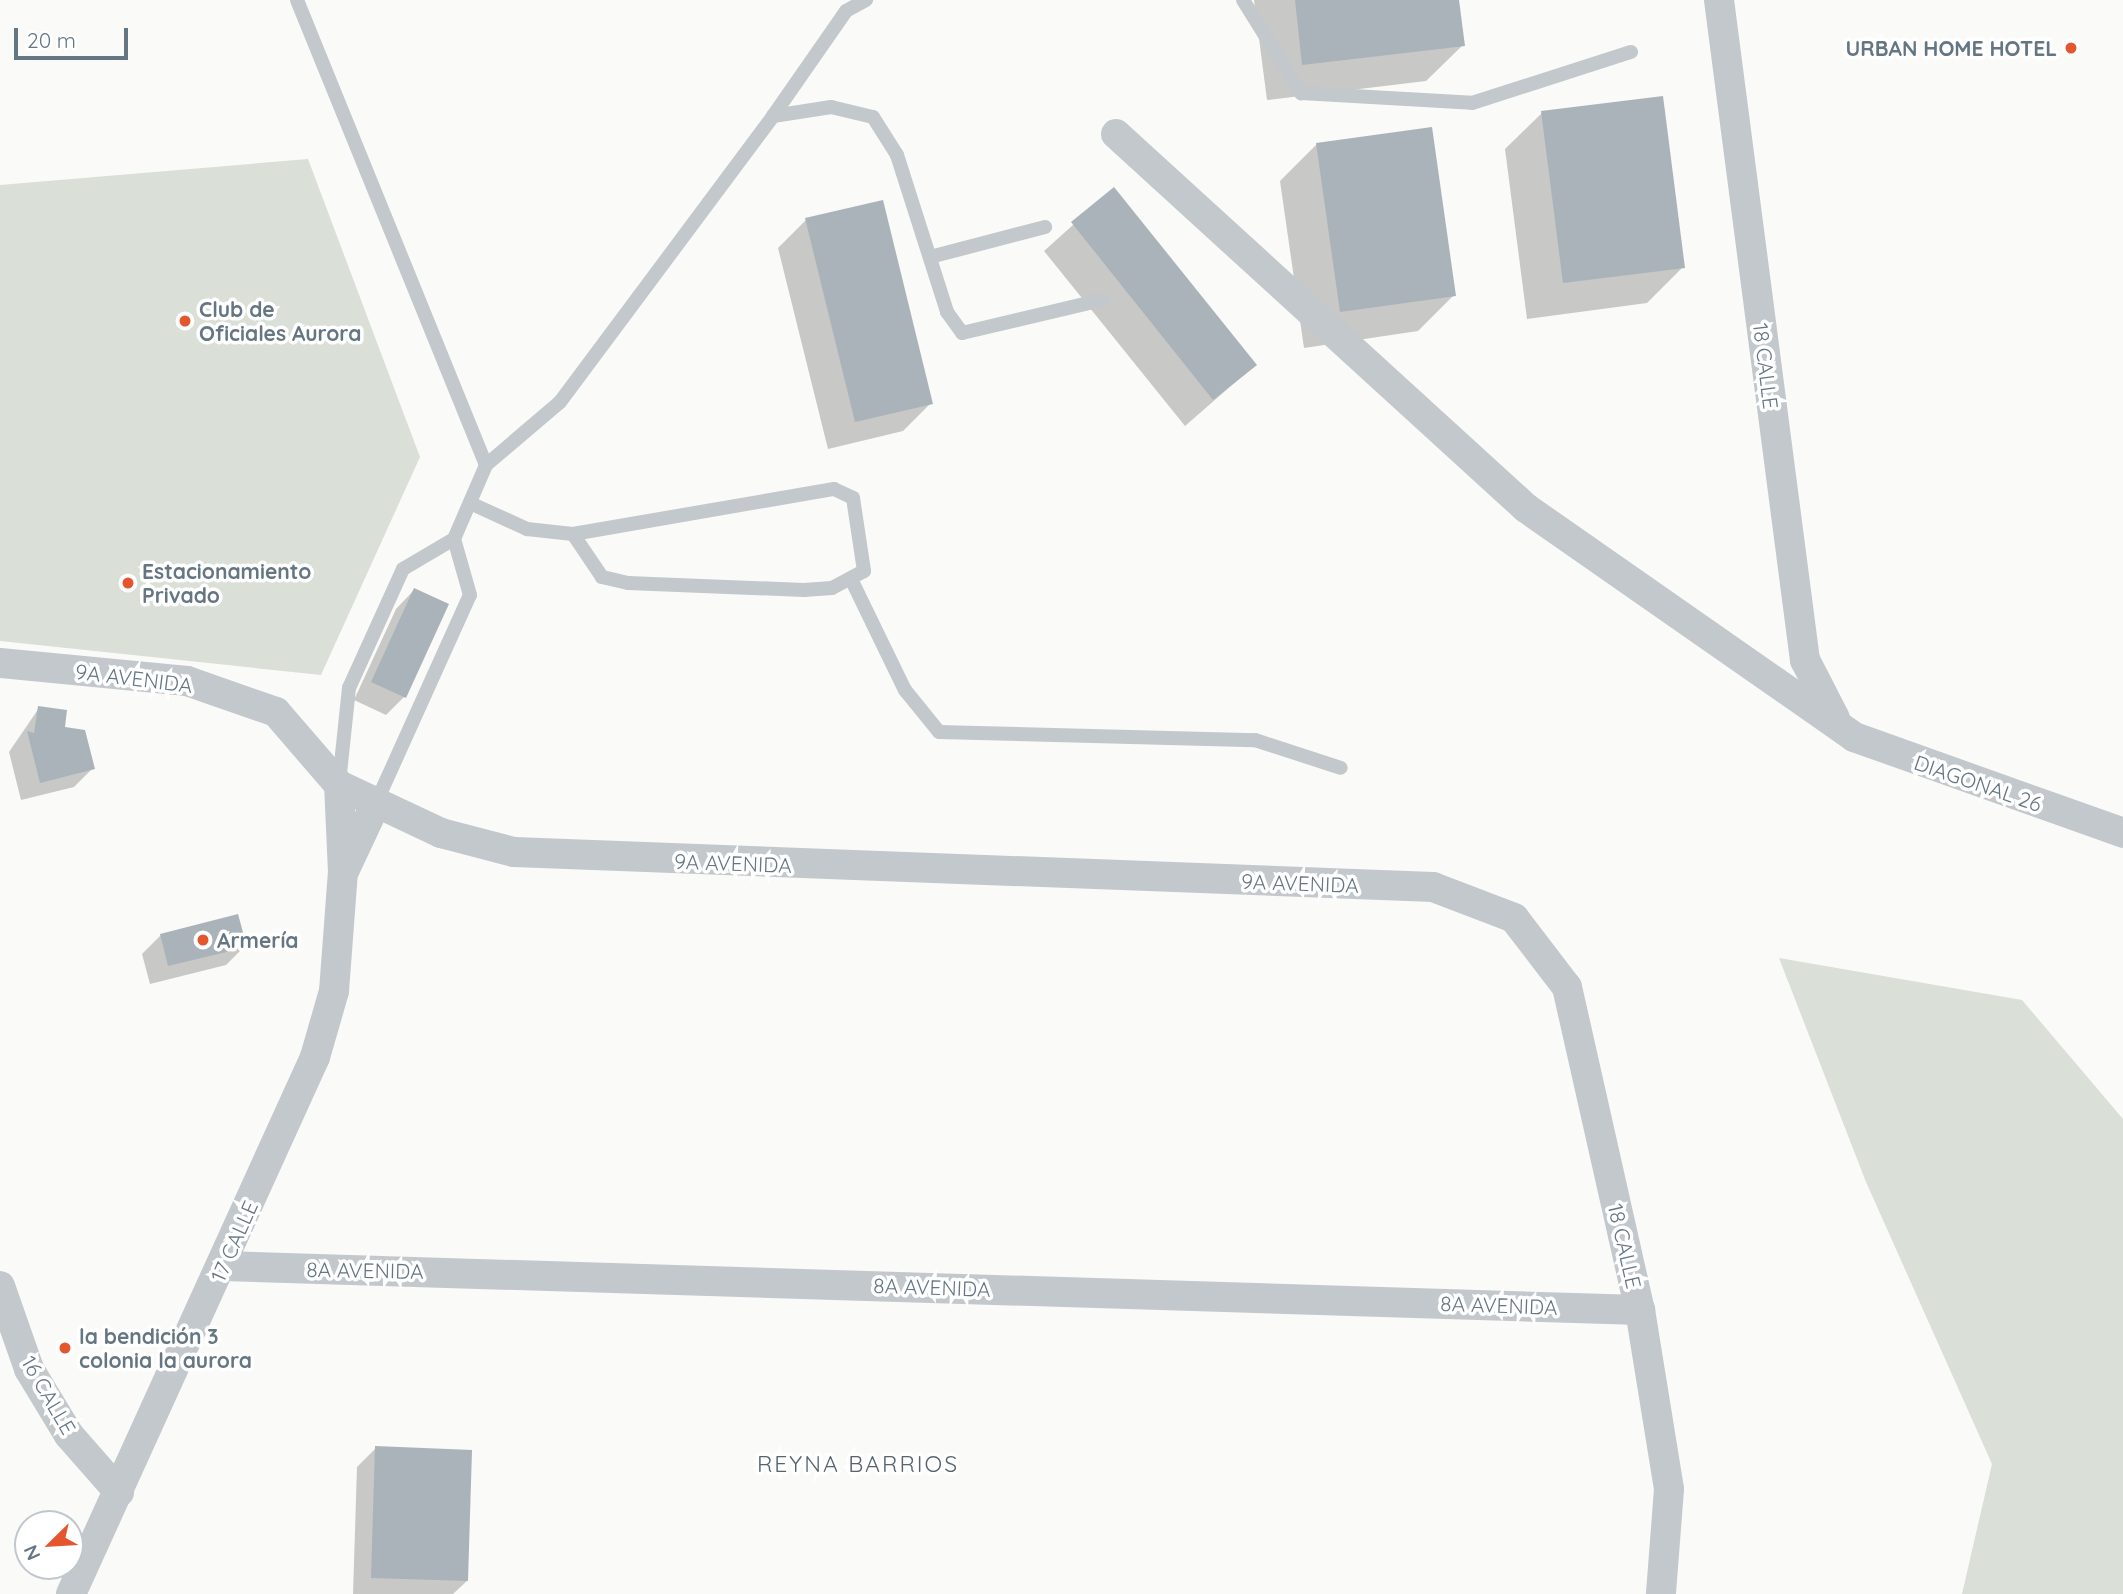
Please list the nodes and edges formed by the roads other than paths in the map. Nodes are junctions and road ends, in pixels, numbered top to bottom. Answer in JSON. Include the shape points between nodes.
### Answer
{"nodes":[{"id":1,"x":297,"y":0,"type":"edge"},
{"id":2,"x":866,"y":0,"type":"edge"},
{"id":3,"x":1243,"y":0,"type":"edge"},
{"id":4,"x":1719,"y":0,"type":"edge"},
{"id":5,"x":844,"y":5,"type":"edge"},
{"id":6,"x":1632,"y":52,"type":"dead end"},
{"id":7,"x":773,"y":116,"type":"junction"},
{"id":8,"x":1116,"y":134,"type":"dead end"},
{"id":9,"x":1045,"y":227,"type":"dead end"},
{"id":10,"x":930,"y":257,"type":"junction"},
{"id":11,"x":1102,"y":300,"type":"dead end"},
{"id":12,"x":485,"y":466,"type":"junction"},
{"id":13,"x":470,"y":503,"type":"junction"},
{"id":14,"x":573,"y":534,"type":"junction"},
{"id":15,"x":454,"y":539,"type":"junction"},
{"id":16,"x":852,"y":581,"type":"junction"},
{"id":17,"x":0,"y":663,"type":"edge"},
{"id":18,"x":1838,"y":724,"type":"junction"},
{"id":19,"x":1340,"y":768,"type":"dead end"},
{"id":20,"x":339,"y":785,"type":"junction"},
{"id":21,"x":376,"y":803,"type":"junction"},
{"id":22,"x":2123,"y":833,"type":"edge"},
{"id":23,"x":343,"y":872,"type":"junction"},
{"id":24,"x":1514,"y":918,"type":"joint"},
{"id":25,"x":224,"y":1266,"type":"junction"},
{"id":26,"x":0,"y":1286,"type":"edge"},
{"id":27,"x":1640,"y":1310,"type":"junction"},
{"id":28,"x":118,"y":1492,"type":"junction"},
{"id":29,"x":71,"y":1594,"type":"edge"},
{"id":30,"x":1661,"y":1594,"type":"edge"}],
"edges":[{"from":1,"to":12,"type":"lane"},
{"from":2,"to":5,"type":"lane"},
{"from":3,"to":6,"type":"lane","via":[[1301,93],[1472,103]]},
{"from":4,"to":18,"type":"street","name":"18 CALLE","via":[[1805,660]]},
{"from":5,"to":7,"type":"lane"},
{"from":7,"to":10,"type":"lane","via":[[831,107],[873,117],[897,155]]},
{"from":7,"to":12,"type":"lane","via":[[560,402]]},
{"from":8,"to":18,"type":"street","name":"DIAGONAL 26","via":[[1526,508]]},
{"from":9,"to":10,"type":"lane"},
{"from":10,"to":11,"type":"lane","via":[[947,312],[962,333]]},
{"from":12,"to":13,"type":"lane"},
{"from":13,"to":14,"type":"lane","via":[[527,529]]},
{"from":13,"to":15,"type":"lane"},
{"from":14,"to":16,"type":"lane","via":[[602,577],[628,583],[803,590]]},
{"from":14,"to":16,"type":"lane","via":[[834,489],[853,498],[859,525],[864,571]]},
{"from":15,"to":20,"type":"lane","via":[[403,569],[349,688]]},
{"from":15,"to":21,"type":"lane","via":[[470,595]]},
{"from":16,"to":19,"type":"lane","via":[[905,690],[939,732],[1255,740]]},
{"from":17,"to":20,"type":"street","name":"9A AVENIDA","via":[[187,681],[276,712]]},
{"from":18,"to":22,"type":"street","name":"DIAGONAL 26","via":[[1870,747]]},
{"from":20,"to":21,"type":"street","name":"9A AVENIDA"},
{"from":20,"to":23,"type":"street","name":"17 CALLE"},
{"from":21,"to":23,"type":"street","name":"17 CALLE"},
{"from":21,"to":24,"type":"street","name":"9A AVENIDA","via":[[441,833],[514,852],[1433,887]]},
{"from":23,"to":25,"type":"street","name":"17 CALLE","via":[[334,991],[315,1057]]},
{"from":24,"to":27,"type":"street","name":"18 CALLE","via":[[1567,987]]},
{"from":25,"to":27,"type":"street","name":"8A AVENIDA"},
{"from":25,"to":28,"type":"street","name":"17 CALLE"},
{"from":26,"to":28,"type":"street","name":"16 CALLE","via":[[29,1369],[69,1435]]},
{"from":27,"to":30,"type":"street","name":"18 CALLE","via":[[1669,1489]]},
{"from":28,"to":29,"type":"street","name":"17 CALLE"}]}
